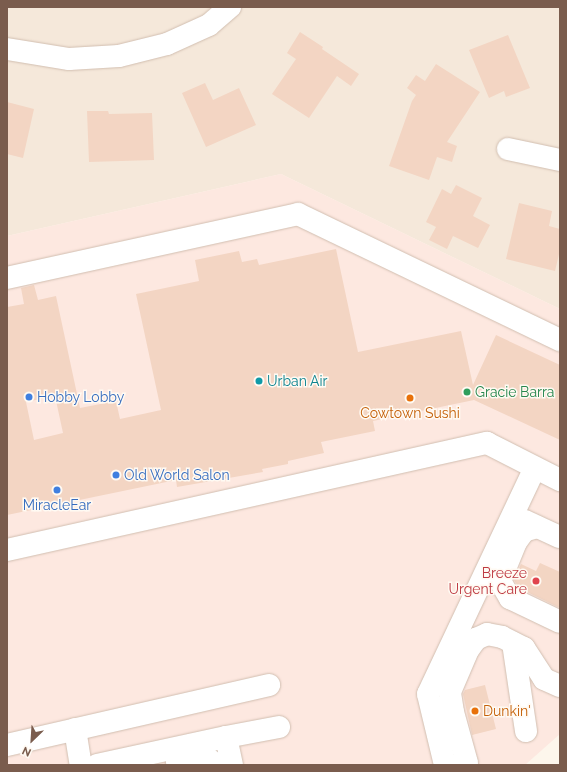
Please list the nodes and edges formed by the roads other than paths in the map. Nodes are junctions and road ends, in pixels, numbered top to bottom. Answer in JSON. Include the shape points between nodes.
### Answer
{"nodes":[{"id":1,"x":230,"y":7,"type":"edge"},
{"id":2,"x":7,"y":49,"type":"edge"},
{"id":3,"x":508,"y":149,"type":"dead end"},
{"id":4,"x":560,"y":160,"type":"edge"},
{"id":5,"x":7,"y":278,"type":"edge"},
{"id":6,"x":560,"y":340,"type":"edge"},
{"id":7,"x":535,"y":468,"type":"junction"},
{"id":8,"x":560,"y":480,"type":"edge"},
{"id":9,"x":513,"y":516,"type":"junction"},
{"id":10,"x":537,"y":527,"type":"junction"},
{"id":11,"x":560,"y":537,"type":"edge"},
{"id":12,"x":7,"y":550,"type":"edge"},
{"id":13,"x":560,"y":622,"type":"edge"},
{"id":14,"x":513,"y":643,"type":"junction"},
{"id":15,"x":269,"y":685,"type":"dead end"},
{"id":16,"x":560,"y":686,"type":"edge"},
{"id":17,"x":279,"y":728,"type":"dead end"},
{"id":18,"x":75,"y":729,"type":"junction"},
{"id":19,"x":526,"y":731,"type":"dead end"},
{"id":20,"x":226,"y":737,"type":"junction"},
{"id":21,"x":7,"y":745,"type":"edge"},
{"id":22,"x":462,"y":764,"type":"edge"},
{"id":23,"x":81,"y":765,"type":"edge"},
{"id":24,"x":97,"y":765,"type":"edge"},
{"id":25,"x":164,"y":765,"type":"edge"},
{"id":26,"x":216,"y":765,"type":"edge"},
{"id":27,"x":232,"y":765,"type":"edge"},
{"id":28,"x":445,"y":765,"type":"edge"}],
"edges":[{"from":1,"to":2,"type":"street","via":[[210,25],[167,44],[119,56],[68,60]]},
{"from":3,"to":4,"type":"street"},
{"from":5,"to":6,"type":"street","via":[[298,214]]},
{"from":7,"to":8,"type":"street"},
{"from":7,"to":9,"type":"street"},
{"from":7,"to":12,"type":"street","via":[[487,443]]},
{"from":9,"to":10,"type":"street"},
{"from":9,"to":28,"type":"street","via":[[428,694]]},
{"from":10,"to":11,"type":"street"},
{"from":10,"to":13,"type":"street","via":[[524,531],[516,542],[500,581],[510,598]]},
{"from":14,"to":16,"type":"street","via":[[524,648],[544,679]]},
{"from":14,"to":19,"type":"street"},
{"from":14,"to":22,"type":"street","via":[[488,634],[476,639],[468,650],[450,692]]},
{"from":15,"to":18,"type":"street"},
{"from":17,"to":20,"type":"street"},
{"from":18,"to":21,"type":"street"},
{"from":18,"to":23,"type":"street"},
{"from":20,"to":24,"type":"street"},
{"from":20,"to":27,"type":"street"},
{"from":25,"to":26,"type":"street","via":[[205,756]]}]}
